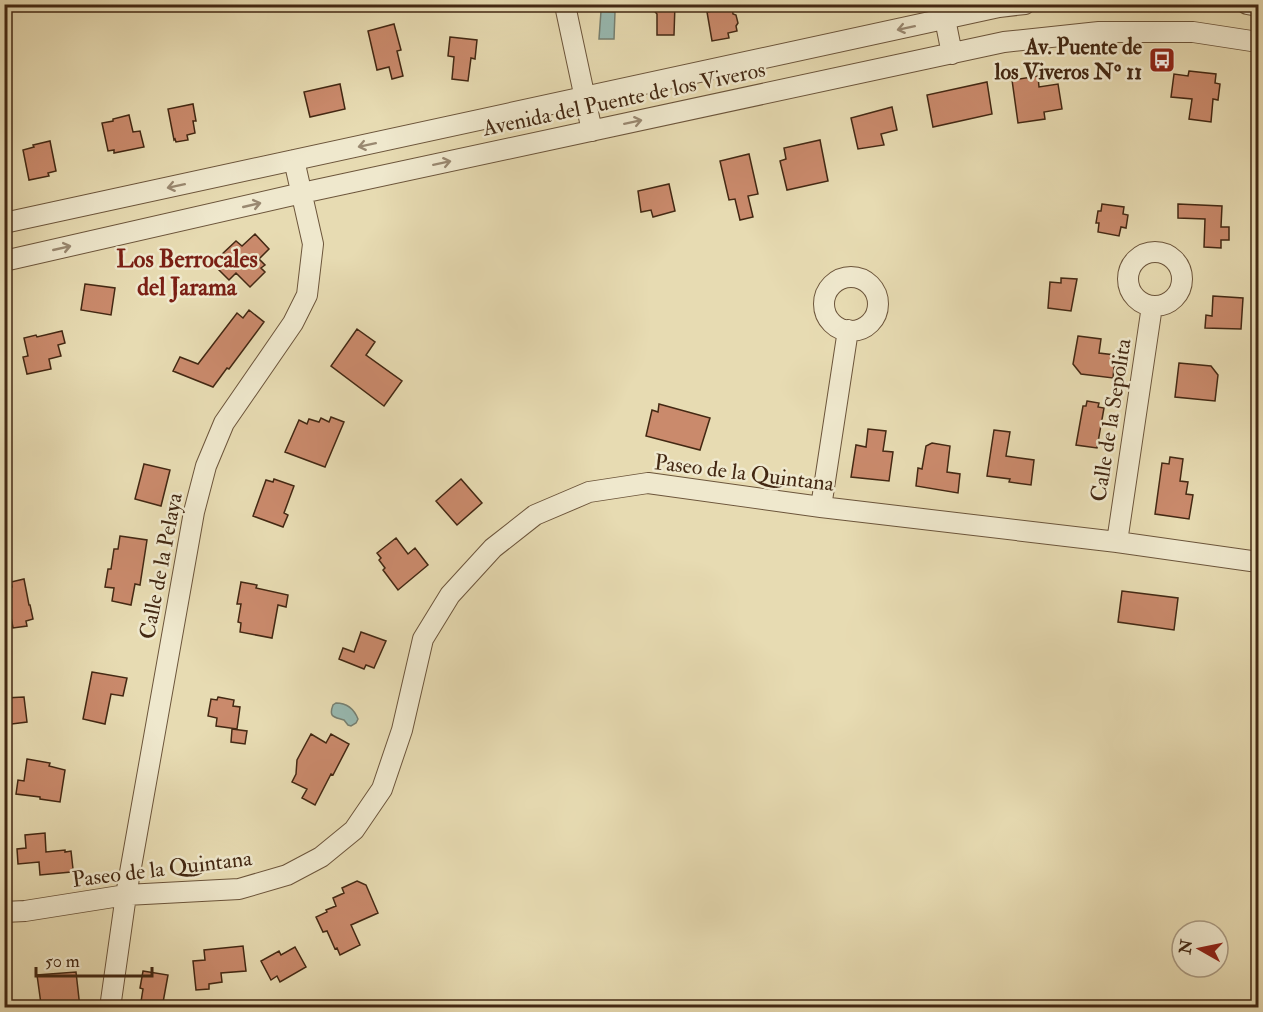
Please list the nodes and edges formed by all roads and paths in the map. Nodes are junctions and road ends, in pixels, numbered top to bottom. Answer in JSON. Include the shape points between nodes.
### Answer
{"nodes":[{"id":1,"x":566,"y":4,"type":"edge"},
{"id":2,"x":1025,"y":4,"type":"edge"},
{"id":3,"x":1247,"y":4,"type":"edge"},
{"id":4,"x":1258,"y":6,"type":"edge"},
{"id":5,"x":945,"y":19,"type":"junction"},
{"id":6,"x":1258,"y":42,"type":"edge"},
{"id":7,"x":952,"y":54,"type":"junction"},
{"id":8,"x":584,"y":98,"type":"junction"},
{"id":9,"x":592,"y":131,"type":"junction"},
{"id":10,"x":294,"y":160,"type":"junction"},
{"id":11,"x":302,"y":193,"type":"junction"},
{"id":12,"x":4,"y":224,"type":"edge"},
{"id":13,"x":4,"y":261,"type":"edge"},
{"id":14,"x":1152,"y":306,"type":"dead end"},
{"id":15,"x":848,"y":330,"type":"dead end"},
{"id":16,"x":821,"y":507,"type":"junction"},
{"id":17,"x":1117,"y":542,"type":"junction"},
{"id":18,"x":1258,"y":562,"type":"edge"},
{"id":19,"x":126,"y":895,"type":"junction"},
{"id":20,"x":4,"y":912,"type":"edge"},
{"id":21,"x":110,"y":1008,"type":"edge"}],
"edges":[{"from":1,"to":8,"type":"street"},
{"from":2,"to":5,"type":"street","name":"Avenida del Puente de los Viveros"},
{"from":3,"to":4,"type":"street"},
{"from":5,"to":7,"type":"street"},
{"from":5,"to":8,"type":"street","name":"Avenida del Puente de los Viveros","one_way":true},
{"from":6,"to":7,"type":"street","name":"Avenida del Puente de los Viveros","via":[[1193,32],[1099,32],[1004,42]]},
{"from":9,"to":7,"type":"street","name":"Avenida del Puente de los Viveros","one_way":true},
{"from":8,"to":9,"type":"street"},
{"from":8,"to":10,"type":"street","name":"Avenida del Puente de los Viveros","one_way":true},
{"from":11,"to":9,"type":"street","name":"Avenida del Puente de los Viveros","one_way":true},
{"from":10,"to":11,"type":"street","name":"Calle de la Pelaya"},
{"from":10,"to":12,"type":"street","name":"Avenida del Puente de los Viveros","one_way":true},
{"from":13,"to":11,"type":"street","name":"Avenida del Puente de los Viveros","one_way":true},
{"from":11,"to":19,"type":"street","name":"Calle de la Pelaya","via":[[313,244],[308,295],[224,423],[206,466],[194,512]]},
{"from":14,"to":17,"type":"street","name":"Calle de la Sepolita"},
{"from":15,"to":16,"type":"street"},
{"from":16,"to":17,"type":"street","name":"Paseo de la Quintana"},
{"from":16,"to":19,"type":"street","name":"Paseo de la Quintana","via":[[648,483],[589,492],[535,515],[492,548],[450,595],[423,639],[402,730],[382,789],[354,830],[321,857],[287,875],[239,889]]},
{"from":17,"to":18,"type":"street","name":"Paseo de la Quintana"},
{"from":19,"to":20,"type":"street","name":"Paseo de la Quintana"},
{"from":19,"to":21,"type":"street","name":"Calle de la Pelaya"}]}
